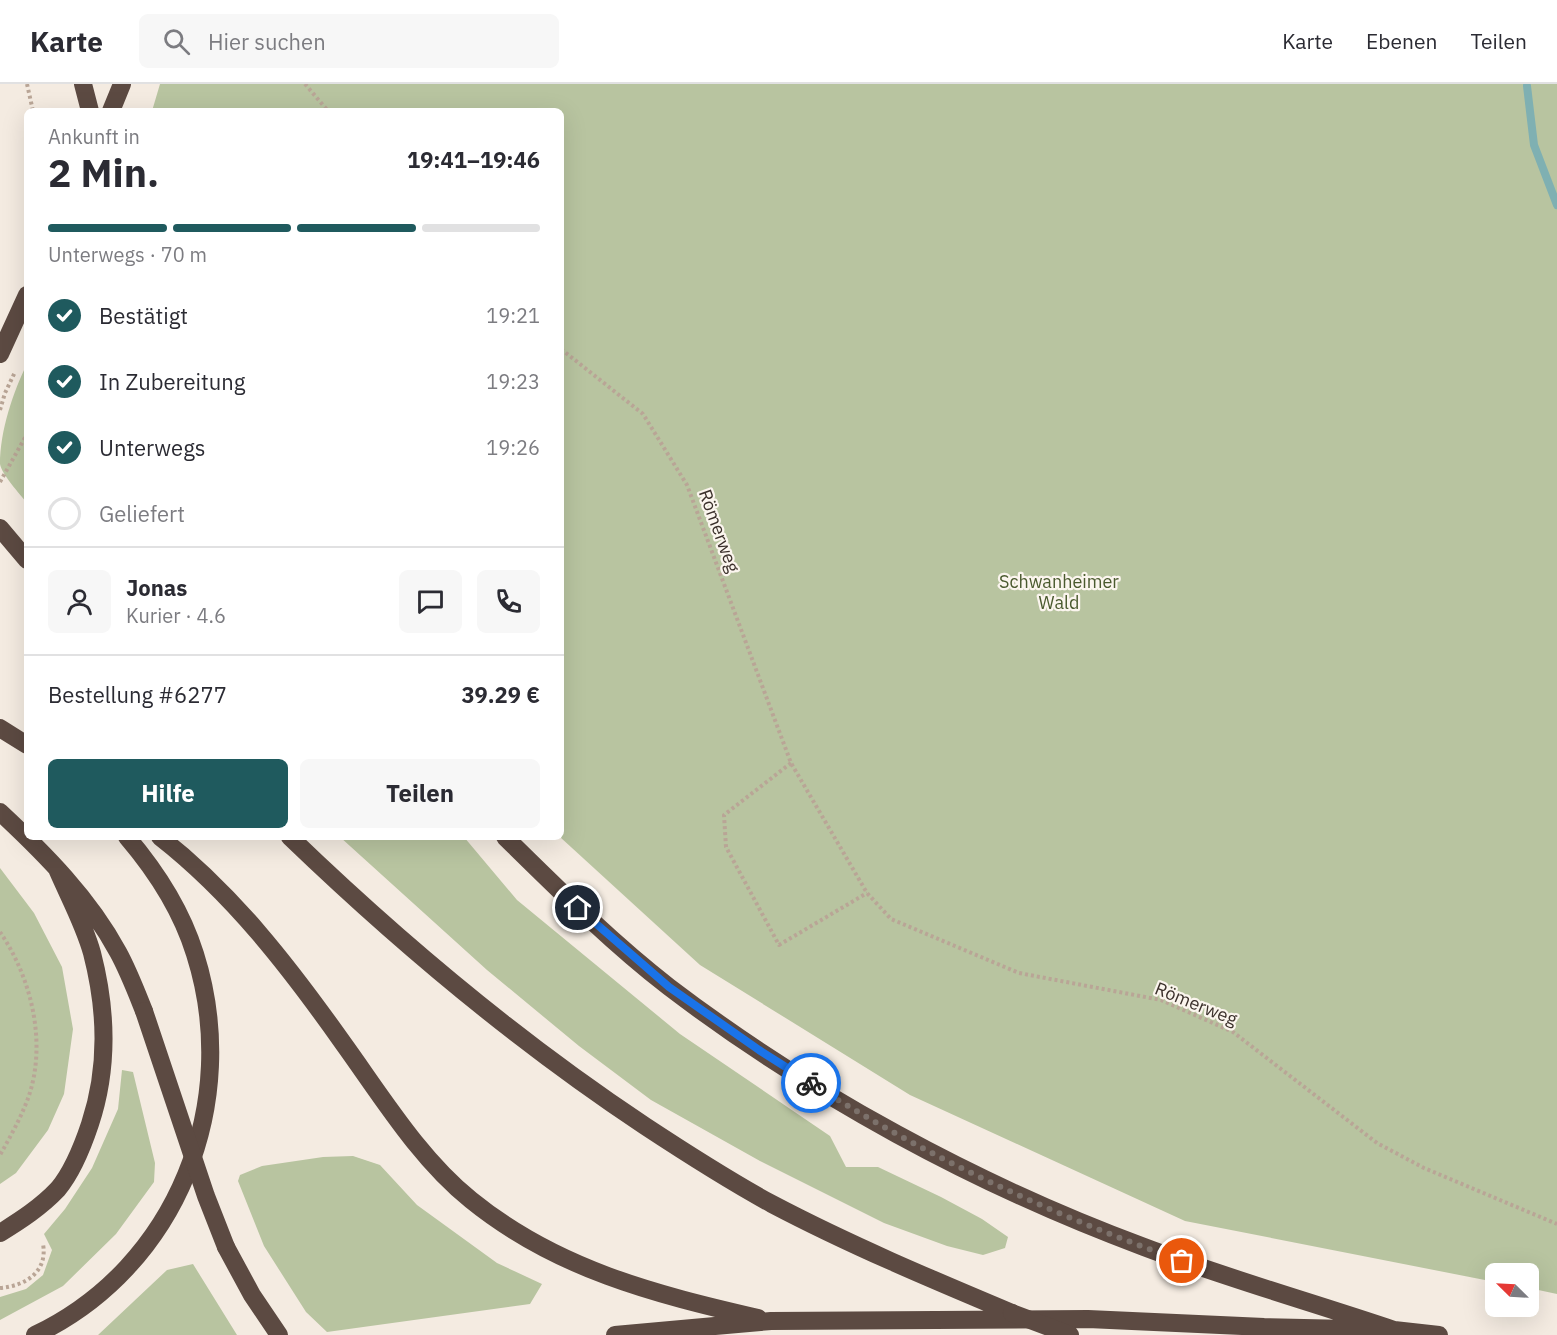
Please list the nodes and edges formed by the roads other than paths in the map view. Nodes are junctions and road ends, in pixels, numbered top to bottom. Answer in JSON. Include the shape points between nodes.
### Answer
{"nodes":[{"id":1,"x":83,"y":84,"type":"edge"},
{"id":2,"x":122,"y":84,"type":"edge"},
{"id":3,"x":89,"y":108,"type":"edge"},
{"id":4,"x":112,"y":108,"type":"edge"},
{"id":5,"x":24,"y":302,"type":"edge"},
{"id":6,"x":0,"y":354,"type":"edge"},
{"id":7,"x":0,"y":528,"type":"edge"},
{"id":8,"x":24,"y":556,"type":"edge"},
{"id":9,"x":0,"y":728,"type":"edge"},
{"id":10,"x":24,"y":743,"type":"edge"},
{"id":11,"x":0,"y":812,"type":"edge"},
{"id":12,"x":24,"y":836,"type":"edge"},
{"id":13,"x":28,"y":840,"type":"edge"},
{"id":14,"x":129,"y":840,"type":"edge"},
{"id":15,"x":164,"y":840,"type":"edge"},
{"id":16,"x":293,"y":840,"type":"edge"},
{"id":17,"x":508,"y":840,"type":"edge"},
{"id":18,"x":57,"y":869,"type":"junction"},
{"id":19,"x":0,"y":1233,"type":"edge"},
{"id":20,"x":771,"y":1321,"type":"junction"},
{"id":21,"x":1394,"y":1330,"type":"junction"},
{"id":22,"x":35,"y":1335,"type":"edge"},
{"id":23,"x":279,"y":1335,"type":"edge"},
{"id":24,"x":615,"y":1335,"type":"edge"},
{"id":25,"x":1070,"y":1335,"type":"edge"},
{"id":26,"x":1439,"y":1335,"type":"edge"}],
"edges":[{"from":1,"to":3,"type":"highway"},
{"from":2,"to":4,"type":"highway"},
{"from":5,"to":6,"type":"highway"},
{"from":7,"to":8,"type":"highway"},
{"from":9,"to":10,"type":"highway"},
{"from":11,"to":12,"type":"highway"},
{"from":13,"to":18,"type":"highway"},
{"from":14,"to":22,"type":"highway","via":[[173,902],[195,954],[208,1013],[210,1078],[205,1115],[179,1193],[140,1252],[79,1309]]},
{"from":15,"to":20,"type":"highway","via":[[229,899],[268,943],[405,1129],[471,1200],[523,1237],[581,1267],[649,1291]]},
{"from":16,"to":25,"type":"highway","bridge":true,"via":[[477,1005],[701,1163],[772,1204],[864,1249]]},
{"from":17,"to":21,"type":"highway","via":[[578,908],[669,987],[852,1109],[1010,1191],[1142,1247]]},
{"from":18,"to":19,"type":"highway","via":[[92,953],[104,1030],[99,1093],[84,1140],[59,1188],[34,1211]]},
{"from":18,"to":23,"type":"highway","bridge":true,"via":[[86,903],[118,952],[144,1011],[226,1247]]},
{"from":20,"to":21,"type":"highway","via":[[1088,1319]]},
{"from":20,"to":24,"type":"highway"},
{"from":21,"to":26,"type":"highway"}]}
